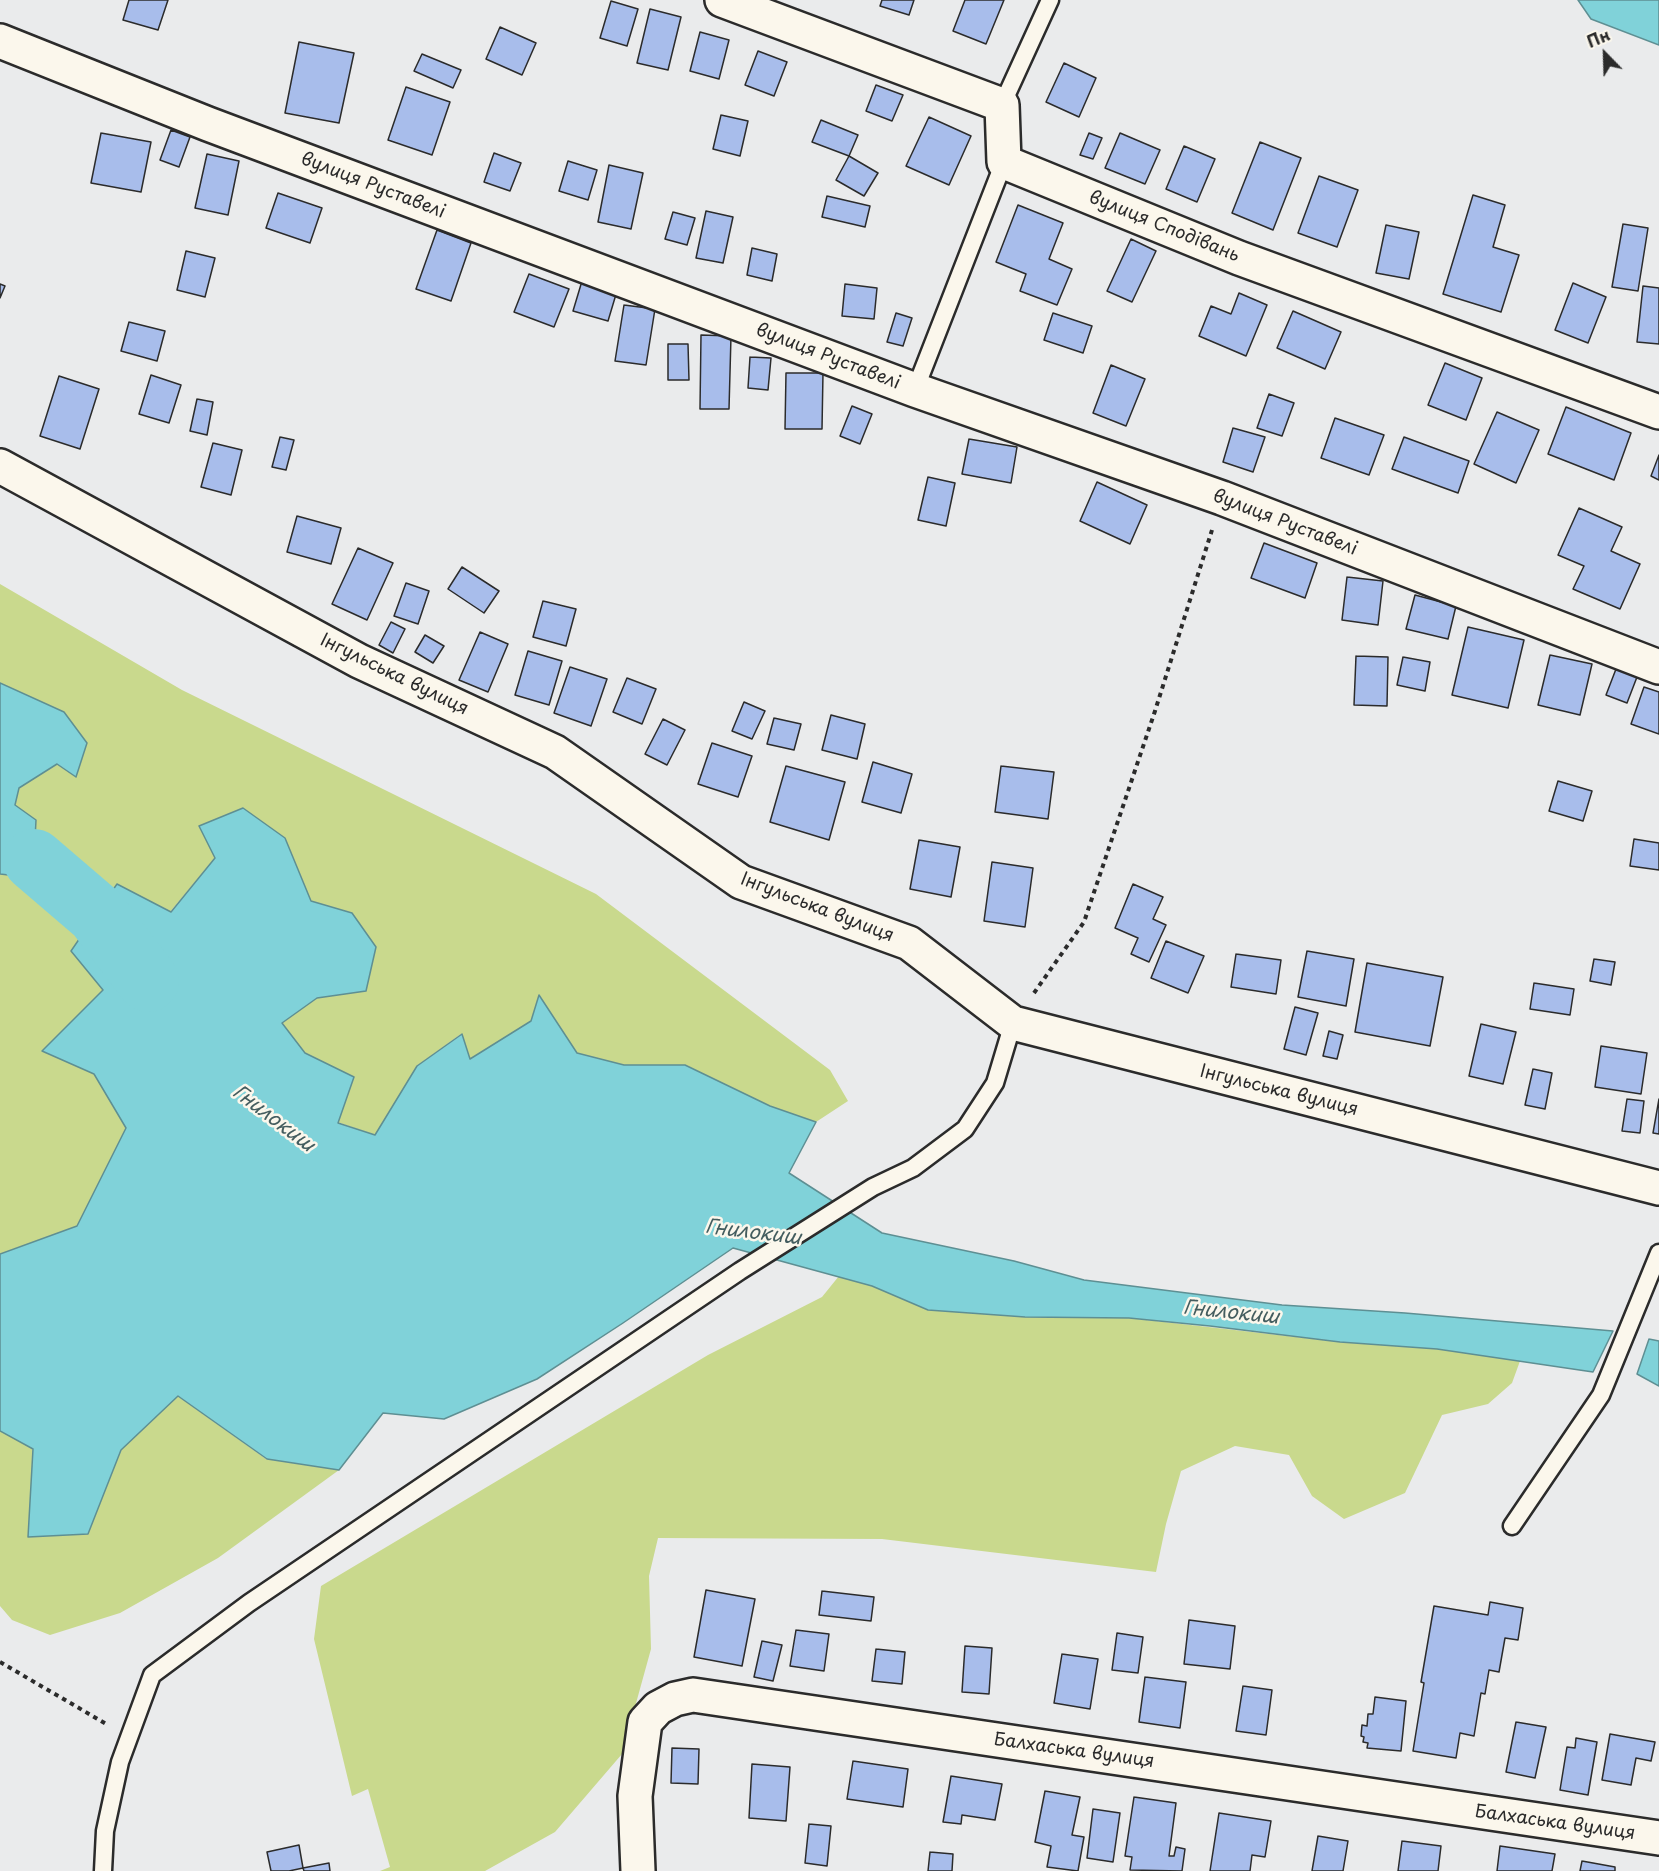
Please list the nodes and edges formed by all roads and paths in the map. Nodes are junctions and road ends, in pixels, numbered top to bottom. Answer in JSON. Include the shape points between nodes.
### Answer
{"nodes":[{"id":1,"x":722,"y":0,"type":"edge"},
{"id":2,"x":1050,"y":0,"type":"edge"},
{"id":3,"x":0,"y":41,"type":"edge"},
{"id":4,"x":1002,"y":105,"type":"junction"},
{"id":5,"x":1004,"y":162,"type":"junction"},
{"id":6,"x":915,"y":390,"type":"junction"},
{"id":7,"x":1659,"y":412,"type":"edge"},
{"id":8,"x":0,"y":466,"type":"edge"},
{"id":9,"x":1222,"y":498,"type":"junction"},
{"id":10,"x":1659,"y":667,"type":"edge"},
{"id":11,"x":1013,"y":1023,"type":"junction"},
{"id":12,"x":1659,"y":1188,"type":"edge"},
{"id":13,"x":1659,"y":1253,"type":"edge"},
{"id":14,"x":1512,"y":1526,"type":"dead end"},
{"id":15,"x":0,"y":1662,"type":"edge"},
{"id":16,"x":130,"y":1736,"type":"junction"},
{"id":17,"x":1659,"y":1838,"type":"edge"},
{"id":18,"x":103,"y":1871,"type":"edge"},
{"id":19,"x":638,"y":1871,"type":"edge"}],
"edges":[{"from":1,"to":4,"type":"street"},
{"from":2,"to":4,"type":"lane"},
{"from":3,"to":6,"type":"street","name":"вулиця Руставелі","via":[[208,124]]},
{"from":4,"to":5,"type":"street"},
{"from":5,"to":6,"type":"lane"},
{"from":5,"to":7,"type":"street","name":"вулиця Сподівань","via":[[1239,258]]},
{"from":6,"to":9,"type":"street","name":"вулиця Руставелі"},
{"from":8,"to":11,"type":"street","name":"Інгульська вулиця","via":[[359,661],[555,752],[741,882],[909,943]]},
{"from":9,"to":10,"type":"street","name":"вулиця Руставелі"},
{"from":9,"to":11,"type":"path","via":[[1084,922]]},
{"from":11,"to":12,"type":"street","name":"Інгульська вулиця"},
{"from":11,"to":16,"type":"lane","via":[[995,1083],[965,1129],[914,1168],[873,1187],[740,1271],[249,1603],[152,1675]]},
{"from":13,"to":14,"type":"lane","via":[[1601,1395]]},
{"from":15,"to":16,"type":"path"},
{"from":16,"to":18,"type":"lane","via":[[120,1762],[105,1831]]},
{"from":17,"to":19,"type":"street","name":"Балхаська вулиця","via":[[693,1695],[658,1708],[645,1722],[635,1796]]}]}
